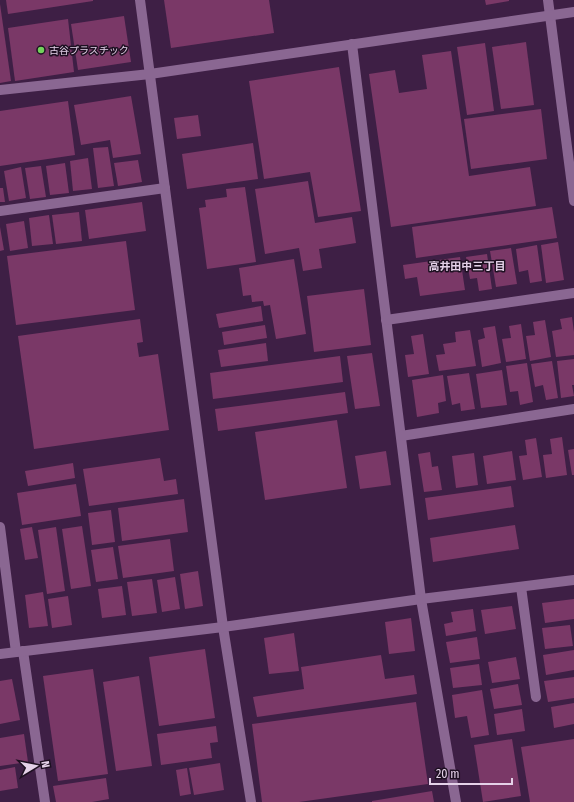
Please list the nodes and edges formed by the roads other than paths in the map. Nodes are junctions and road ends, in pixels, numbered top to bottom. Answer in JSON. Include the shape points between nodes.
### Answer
{"nodes":[{"id":1,"x":140,"y":0,"type":"edge"},
{"id":2,"x":548,"y":0,"type":"edge"},
{"id":3,"x":574,"y":12,"type":"edge"},
{"id":4,"x":550,"y":15,"type":"junction"},
{"id":5,"x":352,"y":44,"type":"junction"},
{"id":6,"x":150,"y":74,"type":"junction"},
{"id":7,"x":0,"y":90,"type":"edge"},
{"id":8,"x":165,"y":188,"type":"junction"},
{"id":9,"x":574,"y":201,"type":"edge"},
{"id":10,"x":0,"y":211,"type":"edge"},
{"id":11,"x":574,"y":292,"type":"edge"},
{"id":12,"x":386,"y":320,"type":"junction"},
{"id":13,"x":574,"y":409,"type":"edge"},
{"id":14,"x":401,"y":436,"type":"junction"},
{"id":15,"x":0,"y":527,"type":"edge"},
{"id":16,"x":574,"y":580,"type":"edge"},
{"id":17,"x":521,"y":587,"type":"junction"},
{"id":18,"x":421,"y":599,"type":"junction"},
{"id":19,"x":223,"y":627,"type":"junction"},
{"id":20,"x":19,"y":651,"type":"junction"},
{"id":21,"x":0,"y":654,"type":"edge"},
{"id":22,"x":536,"y":697,"type":"dead end"},
{"id":23,"x":45,"y":802,"type":"edge"},
{"id":24,"x":251,"y":802,"type":"edge"},
{"id":25,"x":456,"y":802,"type":"edge"}],
"edges":[{"from":1,"to":6,"type":"street"},
{"from":2,"to":4,"type":"street"},
{"from":3,"to":4,"type":"street"},
{"from":4,"to":5,"type":"street"},
{"from":4,"to":9,"type":"street"},
{"from":5,"to":6,"type":"street"},
{"from":5,"to":12,"type":"street"},
{"from":6,"to":7,"type":"street"},
{"from":6,"to":8,"type":"street"},
{"from":8,"to":10,"type":"street"},
{"from":8,"to":19,"type":"street"},
{"from":11,"to":12,"type":"street"},
{"from":12,"to":14,"type":"street"},
{"from":13,"to":14,"type":"street"},
{"from":14,"to":18,"type":"street"},
{"from":15,"to":20,"type":"street"},
{"from":16,"to":17,"type":"street"},
{"from":17,"to":18,"type":"street"},
{"from":17,"to":22,"type":"street"},
{"from":18,"to":19,"type":"street"},
{"from":18,"to":25,"type":"street"},
{"from":19,"to":20,"type":"street"},
{"from":19,"to":24,"type":"street"},
{"from":20,"to":21,"type":"street"},
{"from":20,"to":23,"type":"street"}]}
